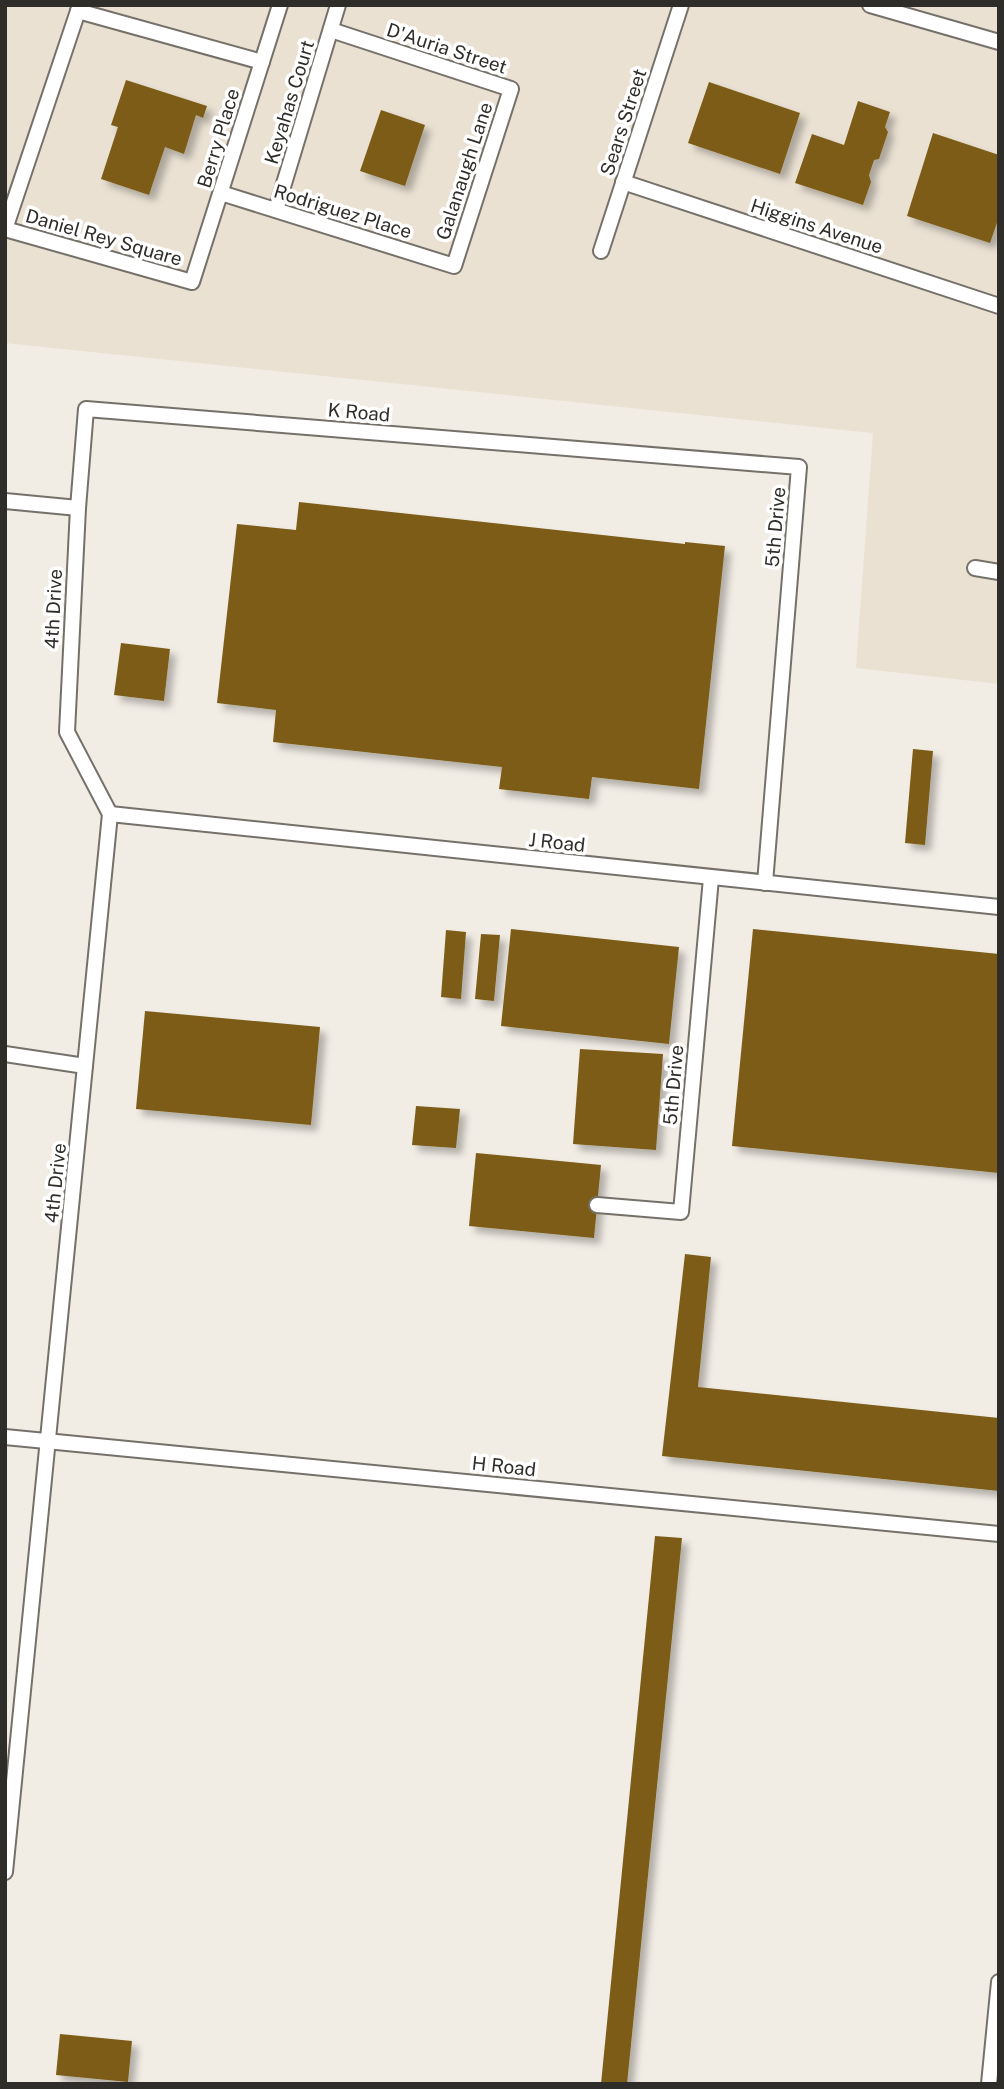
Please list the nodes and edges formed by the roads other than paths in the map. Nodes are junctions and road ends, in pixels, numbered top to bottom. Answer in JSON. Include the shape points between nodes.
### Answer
{"nodes":[{"id":1,"x":280,"y":5,"type":"edge"},
{"id":2,"x":338,"y":5,"type":"edge"},
{"id":3,"x":681,"y":5,"type":"edge"},
{"id":4,"x":870,"y":5,"type":"edge"},
{"id":5,"x":79,"y":8,"type":"edge"},
{"id":6,"x":331,"y":30,"type":"junction"},
{"id":7,"x":999,"y":42,"type":"edge"},
{"id":8,"x":262,"y":62,"type":"junction"},
{"id":9,"x":511,"y":89,"type":"joint"},
{"id":10,"x":623,"y":182,"type":"junction"},
{"id":11,"x":221,"y":193,"type":"junction"},
{"id":12,"x":276,"y":210,"type":"junction"},
{"id":13,"x":5,"y":229,"type":"edge"},
{"id":14,"x":601,"y":251,"type":"dead end"},
{"id":15,"x":454,"y":266,"type":"joint"},
{"id":16,"x":192,"y":282,"type":"joint"},
{"id":17,"x":999,"y":306,"type":"edge"},
{"id":18,"x":799,"y":467,"type":"joint"},
{"id":19,"x":5,"y":501,"type":"edge"},
{"id":20,"x":78,"y":508,"type":"junction"},
{"id":21,"x":975,"y":568,"type":"dead end"},
{"id":22,"x":999,"y":572,"type":"edge"},
{"id":23,"x":110,"y":814,"type":"junction"},
{"id":24,"x":712,"y":878,"type":"junction"},
{"id":25,"x":765,"y":883,"type":"junction"},
{"id":26,"x":999,"y":907,"type":"edge"},
{"id":27,"x":5,"y":1054,"type":"edge"},
{"id":28,"x":85,"y":1066,"type":"junction"},
{"id":29,"x":597,"y":1205,"type":"dead end"},
{"id":30,"x":5,"y":1437,"type":"edge"},
{"id":31,"x":48,"y":1441,"type":"junction"},
{"id":32,"x":999,"y":1534,"type":"edge"},
{"id":33,"x":5,"y":1872,"type":"edge"},
{"id":34,"x":999,"y":1982,"type":"edge"},
{"id":35,"x":989,"y":2084,"type":"edge"}],
"edges":[{"from":1,"to":8,"type":"lane","name":"Berry Place"},
{"from":2,"to":6,"type":"lane","name":"Keyahas Court"},
{"from":3,"to":10,"type":"lane","name":"Sears Street"},
{"from":4,"to":7,"type":"lane"},
{"from":5,"to":8,"type":"lane"},
{"from":5,"to":13,"type":"lane"},
{"from":6,"to":9,"type":"lane","name":"D'Auria Street"},
{"from":6,"to":12,"type":"lane","name":"Keyahas Court"},
{"from":8,"to":11,"type":"lane","name":"Berry Place"},
{"from":9,"to":15,"type":"lane","name":"Galanaugh Lane"},
{"from":10,"to":14,"type":"lane","name":"Sears Street"},
{"from":10,"to":17,"type":"lane","name":"Higgins Avenue"},
{"from":11,"to":12,"type":"lane","name":"Rodriguez Place"},
{"from":11,"to":16,"type":"lane","name":"Berry Place"},
{"from":12,"to":15,"type":"lane","name":"Rodriguez Place"},
{"from":13,"to":16,"type":"lane","name":"Daniel Rey Square"},
{"from":18,"to":20,"type":"lane","name":"K Road","via":[[86,409]]},
{"from":18,"to":25,"type":"lane","name":"5th Drive"},
{"from":19,"to":20,"type":"lane"},
{"from":20,"to":23,"type":"lane","name":"4th Drive","via":[[67,732]]},
{"from":21,"to":22,"type":"lane"},
{"from":23,"to":24,"type":"lane","name":"J Road"},
{"from":23,"to":28,"type":"lane","name":"4th Drive"},
{"from":24,"to":25,"type":"lane","name":"J Road"},
{"from":24,"to":29,"type":"lane","name":"5th Drive","via":[[681,1212]]},
{"from":25,"to":26,"type":"lane","name":"J Road"},
{"from":27,"to":28,"type":"lane"},
{"from":28,"to":31,"type":"lane","name":"4th Drive"},
{"from":30,"to":31,"type":"lane","name":"H Road"},
{"from":31,"to":32,"type":"lane","name":"H Road"},
{"from":31,"to":33,"type":"lane","name":"4th Drive"},
{"from":34,"to":35,"type":"lane"}]}
